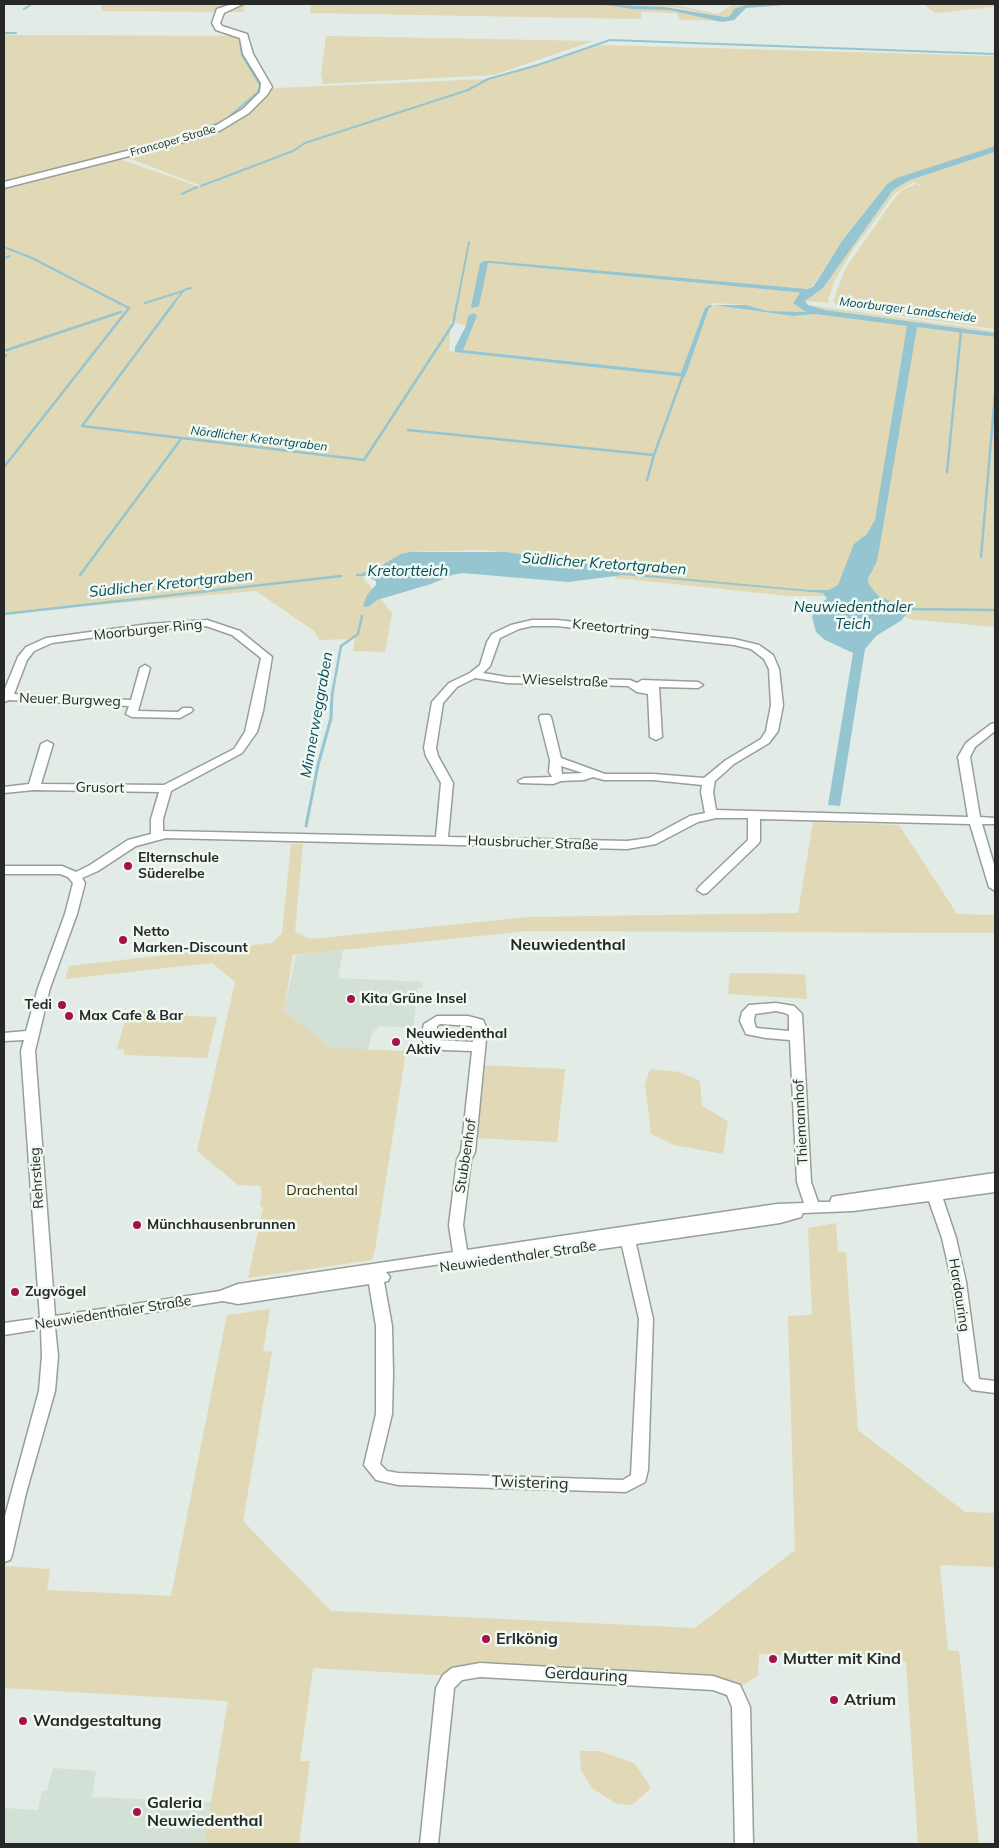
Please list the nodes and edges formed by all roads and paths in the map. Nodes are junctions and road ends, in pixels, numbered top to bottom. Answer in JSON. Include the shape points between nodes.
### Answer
{"nodes":[{"id":1,"x":239,"y":4,"type":"edge"},
{"id":2,"x":4,"y":185,"type":"edge"},
{"id":3,"x":146,"y":668,"type":"dead end"},
{"id":4,"x":474,"y":675,"type":"junction"},
{"id":5,"x":698,"y":685,"type":"dead end"},
{"id":6,"x":654,"y":688,"type":"junction"},
{"id":7,"x":5,"y":698,"type":"edge"},
{"id":8,"x":134,"y":702,"type":"junction"},
{"id":9,"x":187,"y":710,"type":"dead end"},
{"id":10,"x":545,"y":717,"type":"dead end"},
{"id":11,"x":995,"y":726,"type":"edge"},
{"id":12,"x":656,"y":737,"type":"dead end"},
{"id":13,"x":47,"y":744,"type":"dead end"},
{"id":14,"x":556,"y":760,"type":"junction"},
{"id":15,"x":591,"y":774,"type":"junction"},
{"id":16,"x":559,"y":778,"type":"junction"},
{"id":17,"x":524,"y":781,"type":"dead end"},
{"id":18,"x":708,"y":782,"type":"junction"},
{"id":19,"x":34,"y":787,"type":"junction"},
{"id":20,"x":166,"y":789,"type":"junction"},
{"id":21,"x":4,"y":790,"type":"edge"},
{"id":22,"x":711,"y":814,"type":"junction"},
{"id":23,"x":754,"y":815,"type":"junction"},
{"id":24,"x":975,"y":821,"type":"junction"},
{"id":25,"x":995,"y":821,"type":"edge"},
{"id":26,"x":157,"y":835,"type":"junction"},
{"id":27,"x":442,"y":840,"type":"junction"},
{"id":28,"x":4,"y":870,"type":"edge"},
{"id":29,"x":76,"y":877,"type":"junction"},
{"id":30,"x":995,"y":887,"type":"edge"},
{"id":31,"x":703,"y":890,"type":"dead end"},
{"id":32,"x":31,"y":1036,"type":"junction"},
{"id":33,"x":795,"y":1036,"type":"dead end"},
{"id":34,"x":4,"y":1037,"type":"edge"},
{"id":35,"x":479,"y":1047,"type":"dead end"},
{"id":36,"x":995,"y":1178,"type":"edge"},
{"id":37,"x":995,"y":1187,"type":"edge"},
{"id":38,"x":933,"y":1190,"type":"junction"},
{"id":39,"x":813,"y":1208,"type":"junction"},
{"id":40,"x":626,"y":1236,"type":"junction"},
{"id":41,"x":463,"y":1261,"type":"junction"},
{"id":42,"x":374,"y":1274,"type":"junction"},
{"id":43,"x":47,"y":1323,"type":"junction"},
{"id":44,"x":4,"y":1329,"type":"edge"},
{"id":45,"x":995,"y":1387,"type":"edge"},
{"id":46,"x":4,"y":1555,"type":"edge"},
{"id":47,"x":429,"y":1844,"type":"edge"},
{"id":48,"x":744,"y":1844,"type":"edge"}],
"edges":[{"from":1,"to":2,"type":"main road","name":"Francoper Straße","via":[[220,12],[216,23],[222,29],[243,34],[248,54],[266,83],[264,93],[246,111],[218,128],[193,137]]},
{"from":3,"to":8,"type":"street"},
{"from":4,"to":6,"type":"street","name":"Wieselstraße","via":[[506,680],[630,683]]},
{"from":4,"to":18,"type":"street","name":"Kreetortring","via":[[487,664],[496,636],[532,623],[658,633],[756,647],[769,657],[774,669],[778,705],[772,731],[765,741],[730,762]]},
{"from":4,"to":27,"type":"street","name":"Kreetortring","via":[[445,691],[435,710],[431,752],[447,782]]},
{"from":5,"to":6,"type":"street","name":"Wieselstraße"},
{"from":6,"to":12,"type":"street"},
{"from":7,"to":8,"type":"street","name":"Neuer Burgweg"},
{"from":7,"to":20,"type":"street","name":"Moorburger Ring","via":[[22,658],[50,640],[207,623],[236,633],[267,657],[251,732],[238,751]]},
{"from":8,"to":9,"type":"street","via":[[132,714],[180,715]]},
{"from":10,"to":14,"type":"street"},
{"from":11,"to":24,"type":"street","via":[[974,741],[965,753]]},
{"from":13,"to":19,"type":"street"},
{"from":14,"to":15,"type":"street"},
{"from":14,"to":16,"type":"street","via":[[555,772]]},
{"from":15,"to":16,"type":"street"},
{"from":15,"to":18,"type":"street"},
{"from":16,"to":17,"type":"street"},
{"from":18,"to":22,"type":"street"},
{"from":19,"to":20,"type":"street","name":"Grusort"},
{"from":19,"to":21,"type":"street","name":"Grusort"},
{"from":20,"to":26,"type":"street","via":[[156,824]]},
{"from":22,"to":23,"type":"street","name":"Hausbrucher Straße"},
{"from":22,"to":27,"type":"street","name":"Hausbrucher Straße","via":[[694,819],[652,841],[633,845]]},
{"from":23,"to":24,"type":"street","name":"Hausbrucher Straße"},
{"from":23,"to":31,"type":"street","via":[[754,841]]},
{"from":24,"to":25,"type":"street","name":"Hausbrucher Straße"},
{"from":24,"to":30,"type":"street"},
{"from":26,"to":27,"type":"street","name":"Hausbrucher Straße"},
{"from":26,"to":29,"type":"street","name":"Hausbrucher Straße","via":[[132,843]]},
{"from":28,"to":29,"type":"street","via":[[58,869]]},
{"from":29,"to":32,"type":"street","name":"Rehrstieg","via":[[78,891],[46,981]]},
{"from":32,"to":34,"type":"street"},
{"from":32,"to":43,"type":"street","name":"Rehrstieg","via":[[28,1051]]},
{"from":33,"to":39,"type":"street","name":"Thiemannhof","via":[[804,1182]]},
{"from":35,"to":41,"type":"street","name":"Stubbenhof","via":[[468,1152],[464,1160],[456,1225]]},
{"from":36,"to":38,"type":"street","name":"Neuwiedenthaler Straße"},
{"from":37,"to":38,"type":"street","name":"Neuwiedenthaler Straße"},
{"from":38,"to":39,"type":"street","name":"Neuwiedenthaler Straße","via":[[852,1206]]},
{"from":38,"to":45,"type":"street","name":"Hardauring","via":[[959,1282],[972,1381],[977,1386]]},
{"from":39,"to":40,"type":"street","name":"Neuwiedenthaler Straße","via":[[780,1218]]},
{"from":40,"to":41,"type":"street","name":"Neuwiedenthaler Straße"},
{"from":40,"to":42,"type":"street","name":"Twistering","via":[[646,1319],[640,1470],[639,1478],[626,1486],[382,1476],[372,1465],[384,1414],[384,1326]]},
{"from":41,"to":42,"type":"street","name":"Neuwiedenthaler Straße"},
{"from":42,"to":43,"type":"street","name":"Neuwiedenthaler Straße","via":[[238,1299],[223,1296]]},
{"from":43,"to":44,"type":"street","name":"Neuwiedenthaler Straße"},
{"from":43,"to":46,"type":"street","name":"Rehrstieg","via":[[50,1356],[47,1391]]},
{"from":47,"to":48,"type":"street","name":"Gerdauring","via":[[446,1688],[449,1680],[458,1673],[480,1670],[713,1683],[734,1690],[741,1707]]}]}
